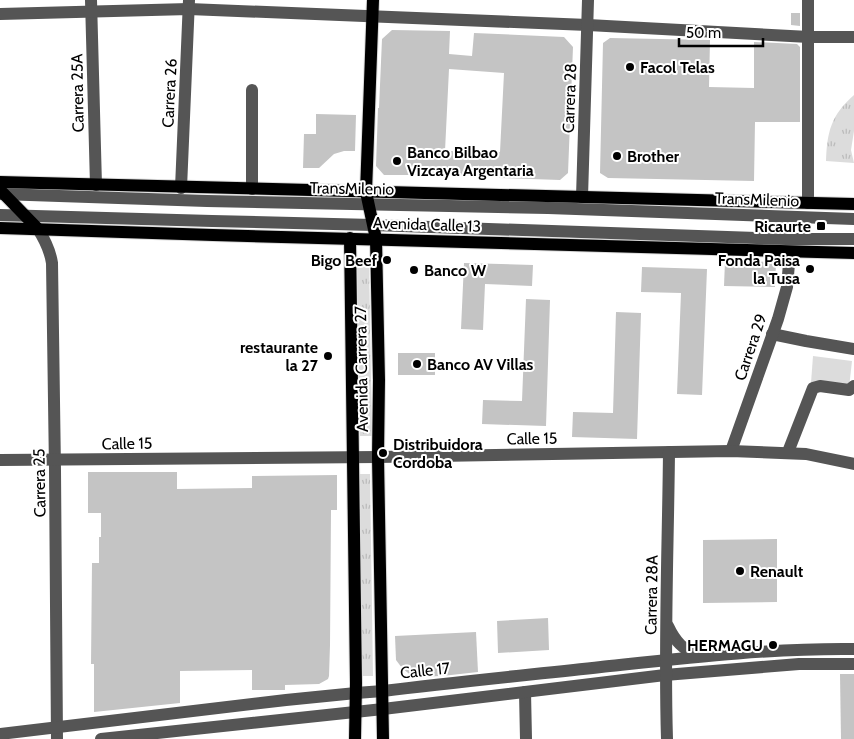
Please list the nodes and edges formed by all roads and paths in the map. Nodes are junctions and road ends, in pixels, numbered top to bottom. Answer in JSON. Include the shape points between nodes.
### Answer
{"nodes":[{"id":1,"x":374,"y":0,"type":"edge"},
{"id":2,"x":588,"y":0,"type":"edge"},
{"id":3,"x":808,"y":0,"type":"edge"},
{"id":4,"x":189,"y":4,"type":"edge"},
{"id":5,"x":91,"y":6,"type":"edge"},
{"id":6,"x":0,"y":14,"type":"edge"},
{"id":7,"x":373,"y":16,"type":"junction"},
{"id":8,"x":588,"y":25,"type":"junction"},
{"id":9,"x":809,"y":37,"type":"junction"},
{"id":10,"x":854,"y":37,"type":"edge"},
{"id":11,"x":252,"y":90,"type":"dead end"},
{"id":12,"x":0,"y":182,"type":"edge"},
{"id":13,"x":181,"y":182,"type":"junction"},
{"id":14,"x":96,"y":185,"type":"junction"},
{"id":15,"x":252,"y":189,"type":"junction"},
{"id":16,"x":2,"y":193,"type":"edge"},
{"id":17,"x":582,"y":197,"type":"junction"},
{"id":18,"x":367,"y":198,"type":"junction"},
{"id":19,"x":808,"y":203,"type":"junction"},
{"id":20,"x":854,"y":204,"type":"edge"},
{"id":21,"x":0,"y":215,"type":"edge"},
{"id":22,"x":25,"y":216,"type":"junction"},
{"id":23,"x":854,"y":219,"type":"edge"},
{"id":24,"x":372,"y":225,"type":"junction"},
{"id":25,"x":0,"y":228,"type":"edge"},
{"id":26,"x":38,"y":229,"type":"junction"},
{"id":27,"x":350,"y":238,"type":"junction"},
{"id":28,"x":376,"y":239,"type":"junction"},
{"id":29,"x":854,"y":239,"type":"edge"},
{"id":30,"x":790,"y":252,"type":"junction"},
{"id":31,"x":854,"y":253,"type":"edge"},
{"id":32,"x":772,"y":334,"type":"junction"},
{"id":33,"x":854,"y":348,"type":"edge"},
{"id":34,"x":854,"y":386,"type":"edge"},
{"id":35,"x":731,"y":451,"type":"junction"},
{"id":36,"x":669,"y":452,"type":"junction"},
{"id":37,"x":788,"y":452,"type":"junction"},
{"id":38,"x":354,"y":457,"type":"junction"},
{"id":39,"x":378,"y":457,"type":"junction"},
{"id":40,"x":0,"y":460,"type":"edge"},
{"id":41,"x":55,"y":460,"type":"junction"},
{"id":42,"x":854,"y":464,"type":"edge"},
{"id":43,"x":667,"y":624,"type":"junction"},
{"id":44,"x":854,"y":649,"type":"edge"},
{"id":45,"x":701,"y":657,"type":"junction"},
{"id":46,"x":666,"y":660,"type":"junction"},
{"id":47,"x":854,"y":664,"type":"edge"},
{"id":48,"x":665,"y":675,"type":"junction"},
{"id":49,"x":382,"y":691,"type":"junction"},
{"id":50,"x":525,"y":692,"type":"junction"},
{"id":51,"x":356,"y":693,"type":"junction"},
{"id":52,"x":383,"y":709,"type":"junction"},
{"id":53,"x":355,"y":711,"type":"junction"},
{"id":54,"x":57,"y":733,"type":"edge"},
{"id":55,"x":0,"y":734,"type":"edge"},
{"id":56,"x":101,"y":739,"type":"edge"},
{"id":57,"x":355,"y":739,"type":"edge"},
{"id":58,"x":383,"y":739,"type":"edge"},
{"id":59,"x":526,"y":739,"type":"edge"},
{"id":60,"x":667,"y":739,"type":"edge"}],
"edges":[{"from":1,"to":7,"type":"main road","name":"Avenida Carrera 27"},
{"from":2,"to":8,"type":"street","name":"Carrera 28"},
{"from":3,"to":9,"type":"street"},
{"from":4,"to":5,"type":"street"},
{"from":4,"to":7,"type":"street"},
{"from":4,"to":13,"type":"street","name":"Carrera 26"},
{"from":5,"to":6,"type":"street"},
{"from":5,"to":14,"type":"street","name":"Carrera 25A"},
{"from":7,"to":8,"type":"street"},
{"from":7,"to":18,"type":"main road","name":"Avenida Carrera 27"},
{"from":8,"to":9,"type":"street"},
{"from":8,"to":17,"type":"street","name":"Carrera 28"},
{"from":9,"to":10,"type":"street"},
{"from":9,"to":19,"type":"street"},
{"from":11,"to":15,"type":"street"},
{"from":12,"to":14,"type":"main road","name":"Avenida Calle 13"},
{"from":13,"to":14,"type":"main road","name":"Avenida Calle 13"},
{"from":13,"to":15,"type":"main road","name":"Avenida Calle 13"},
{"from":15,"to":18,"type":"main road","name":"Avenida Calle 13"},
{"from":16,"to":18,"type":"street","name":"TransMilenio"},
{"from":16,"to":22,"type":"main road"},
{"from":17,"to":18,"type":"main road","name":"Avenida Calle 13"},
{"from":17,"to":19,"type":"main road","name":"Avenida Calle 13"},
{"from":18,"to":23,"type":"street","name":"TransMilenio"},
{"from":18,"to":24,"type":"main road","name":"Avenida Carrera 27"},
{"from":19,"to":20,"type":"main road","name":"Avenida Calle 13"},
{"from":21,"to":22,"type":"street"},
{"from":22,"to":24,"type":"street"},
{"from":22,"to":26,"type":"main road"},
{"from":24,"to":28,"type":"main road","name":"Avenida Carrera 27"},
{"from":24,"to":29,"type":"street"},
{"from":25,"to":26,"type":"main road","name":"Avenida Calle 13"},
{"from":26,"to":27,"type":"main road","name":"Avenida Calle 13"},
{"from":26,"to":41,"type":"street","name":"Carrera 25","via":[[47,244],[52,263]]},
{"from":27,"to":28,"type":"main road","name":"Avenida Calle 13"},
{"from":27,"to":38,"type":"main road","name":"Avenida Carrera 27"},
{"from":28,"to":30,"type":"main road","name":"Avenida Calle 13"},
{"from":28,"to":39,"type":"main road","name":"Avenida Carrera 27"},
{"from":30,"to":31,"type":"main road","name":"Avenida Calle 13"},
{"from":30,"to":32,"type":"street","name":"Carrera 29","via":[[787,287]]},
{"from":32,"to":33,"type":"street"},
{"from":32,"to":35,"type":"street","name":"Carrera 29"},
{"from":34,"to":37,"type":"street","via":[[850,390],[813,388]]},
{"from":35,"to":36,"type":"street","name":"Calle 15"},
{"from":35,"to":37,"type":"street","name":"Calle 15"},
{"from":36,"to":39,"type":"street","name":"Calle 15"},
{"from":36,"to":43,"type":"street","name":"Carrera 28A"},
{"from":37,"to":42,"type":"street","name":"Calle 15"},
{"from":38,"to":39,"type":"street","name":"Calle 15"},
{"from":38,"to":41,"type":"street","name":"Calle 15"},
{"from":38,"to":51,"type":"main road","name":"Avenida Carrera 27"},
{"from":39,"to":49,"type":"main road","name":"Avenida Carrera 27"},
{"from":40,"to":41,"type":"street","name":"Calle 15"},
{"from":41,"to":54,"type":"street","name":"Carrera 25"},
{"from":43,"to":45,"type":"street","via":[[679,644]]},
{"from":43,"to":46,"type":"street","name":"Carrera 28A"},
{"from":44,"to":45,"type":"street","name":"Calle 17"},
{"from":45,"to":46,"type":"street","name":"Calle 17"},
{"from":46,"to":48,"type":"street","name":"Carrera 28A"},
{"from":46,"to":49,"type":"street","name":"Calle 17"},
{"from":47,"to":48,"type":"street","name":"Calle 17","via":[[791,665]]},
{"from":48,"to":50,"type":"street","name":"Calle 17"},
{"from":48,"to":60,"type":"street","name":"Carrera 28A"},
{"from":49,"to":51,"type":"street","name":"Calle 17"},
{"from":49,"to":52,"type":"main road","name":"Avenida Carrera 27"},
{"from":50,"to":52,"type":"street","name":"Calle 17"},
{"from":50,"to":59,"type":"street"},
{"from":51,"to":53,"type":"main road","name":"Avenida Carrera 27"},
{"from":51,"to":54,"type":"street","name":"Calle 17"},
{"from":52,"to":53,"type":"street","name":"Calle 17"},
{"from":52,"to":58,"type":"main road","name":"Avenida Carrera 27"},
{"from":53,"to":56,"type":"street","name":"Calle 17"},
{"from":53,"to":57,"type":"main road","name":"Avenida Carrera 27"},
{"from":54,"to":55,"type":"street","name":"Calle 17"}]}
